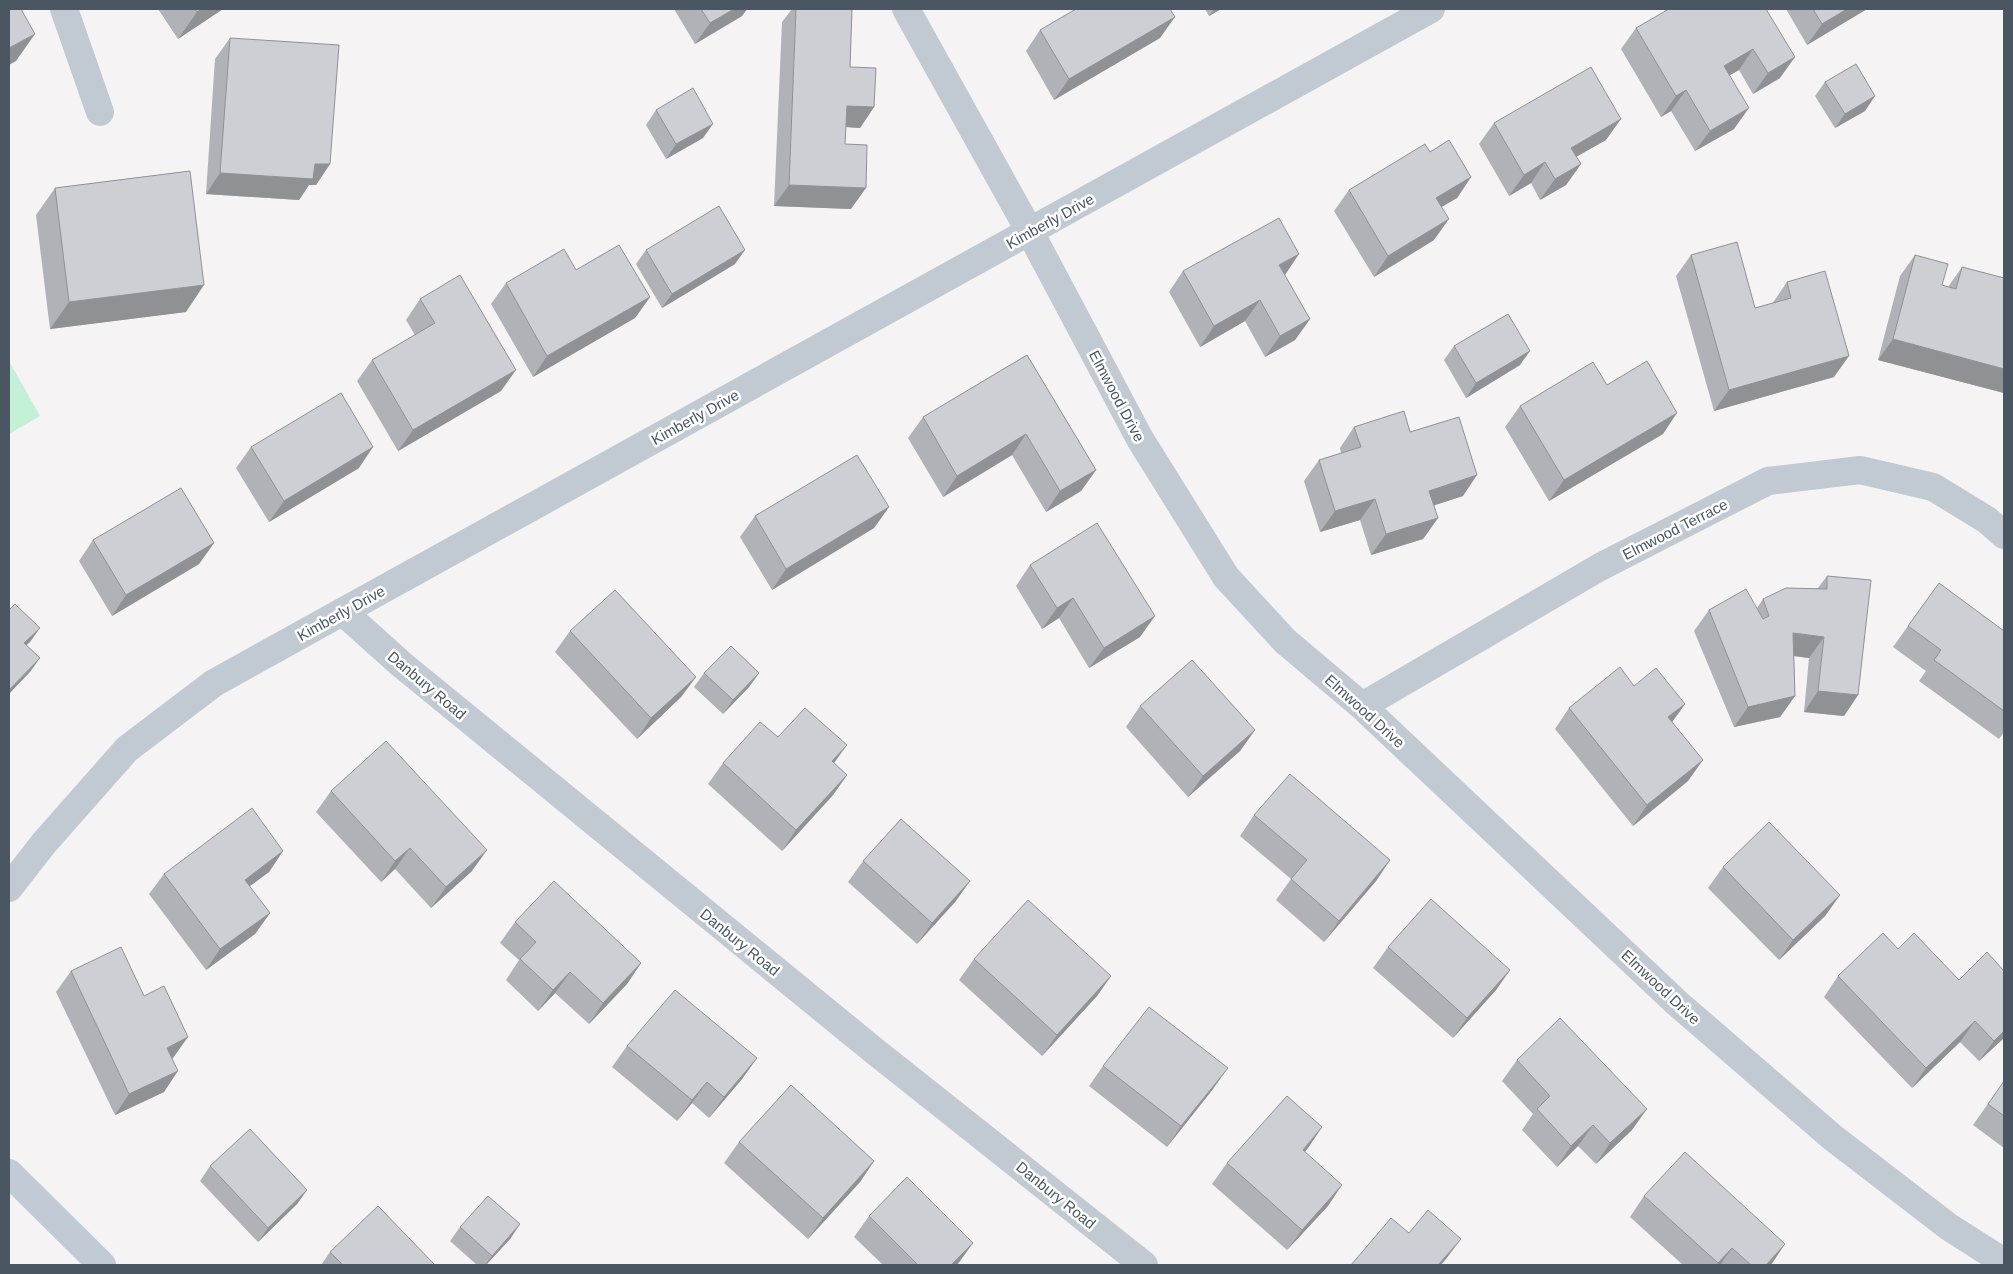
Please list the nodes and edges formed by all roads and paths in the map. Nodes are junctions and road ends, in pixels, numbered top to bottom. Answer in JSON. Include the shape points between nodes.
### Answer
{"nodes":[{"id":1,"x":64,"y":9,"type":"edge"},
{"id":2,"x":906,"y":9,"type":"edge"},
{"id":3,"x":1431,"y":9,"type":"edge"},
{"id":4,"x":100,"y":112,"type":"dead end"},
{"id":5,"x":1030,"y":232,"type":"junction"},
{"id":6,"x":2004,"y":535,"type":"edge"},
{"id":7,"x":342,"y":612,"type":"junction"},
{"id":8,"x":1362,"y":706,"type":"junction"},
{"id":9,"x":9,"y":888,"type":"edge"},
{"id":10,"x":9,"y":1173,"type":"edge"},
{"id":11,"x":2004,"y":1262,"type":"edge"},
{"id":12,"x":102,"y":1265,"type":"edge"},
{"id":13,"x":1144,"y":1265,"type":"edge"}],
"edges":[{"from":1,"to":4,"type":"street"},
{"from":2,"to":5,"type":"street","name":"Elmwood Drive"},
{"from":3,"to":5,"type":"street","name":"Kimberly Drive"},
{"from":5,"to":7,"type":"street","name":"Kimberly Drive"},
{"from":5,"to":8,"type":"street","name":"Elmwood Drive","via":[[1140,439],[1226,577],[1285,641]]},
{"from":6,"to":8,"type":"street","name":"Elmwood Terrace","via":[[1987,520],[1933,487],[1860,470],[1768,481],[1600,567]]},
{"from":7,"to":9,"type":"street","name":"Kimberly Drive","via":[[214,683],[127,749]]},
{"from":7,"to":13,"type":"street","name":"Danbury Road","via":[[400,664],[794,986]]},
{"from":8,"to":11,"type":"street","name":"Elmwood Drive","via":[[1678,1003],[1832,1138],[1949,1227]]},
{"from":10,"to":12,"type":"main road"}]}
